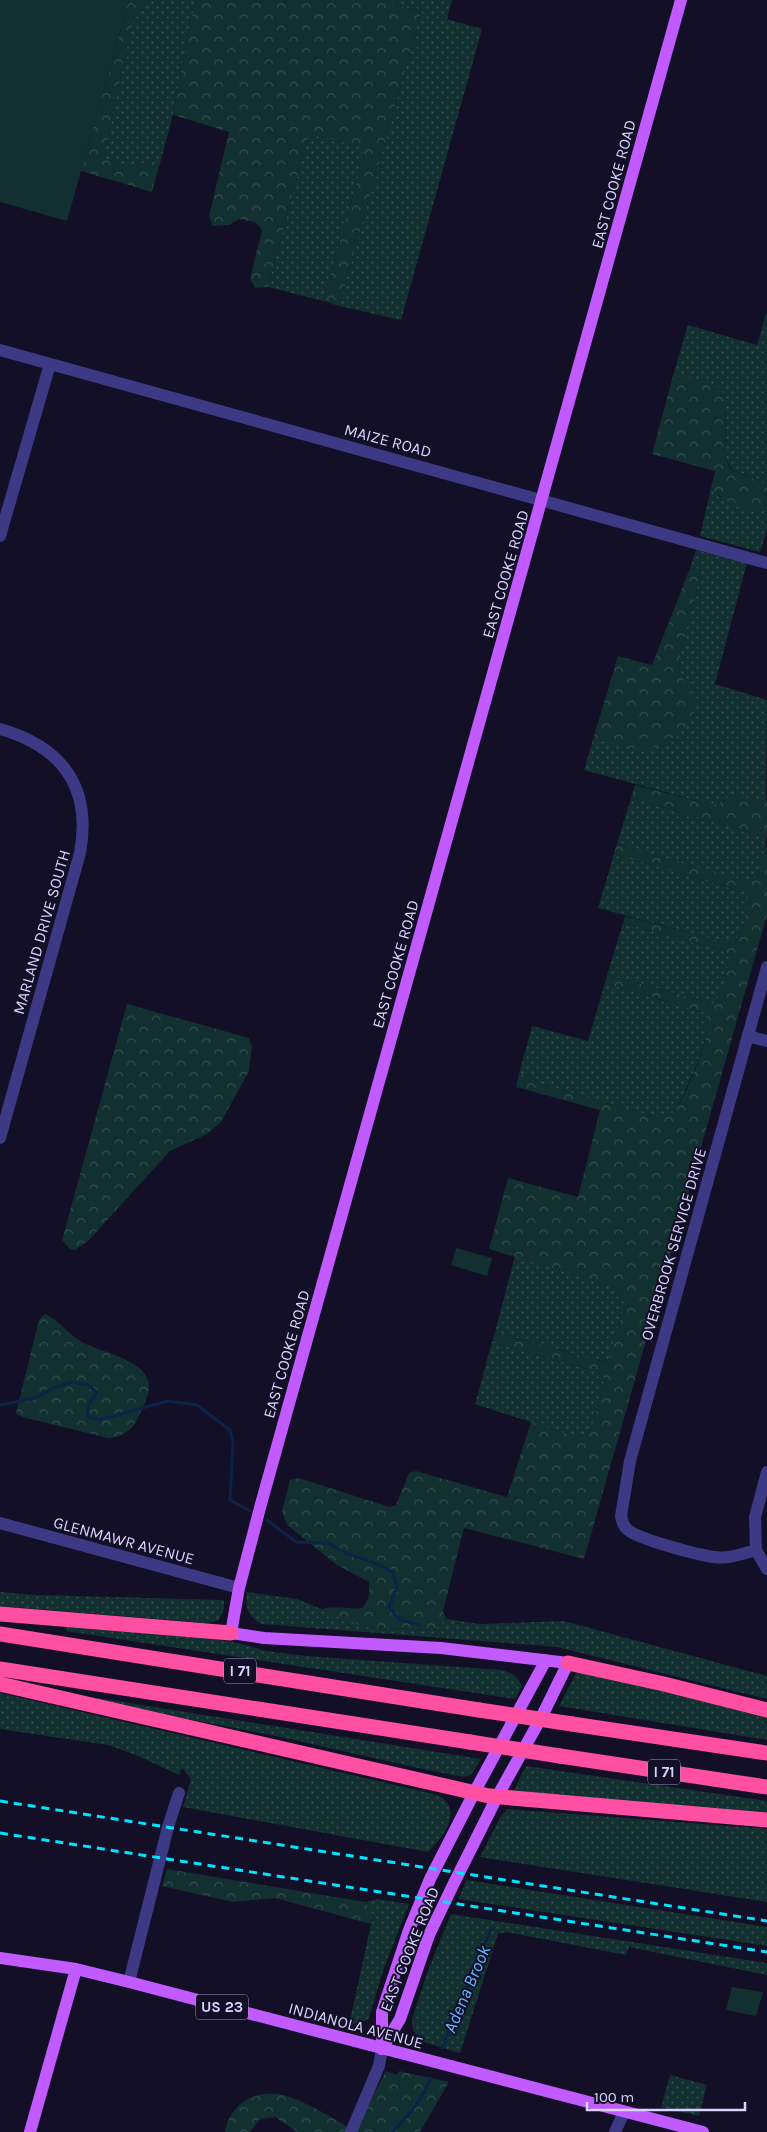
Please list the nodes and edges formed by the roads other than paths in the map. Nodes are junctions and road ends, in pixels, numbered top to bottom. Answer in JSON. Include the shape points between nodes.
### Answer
{"nodes":[{"id":1,"x":681,"y":0,"type":"edge"},
{"id":2,"x":0,"y":350,"type":"edge"},
{"id":3,"x":50,"y":364,"type":"junction"},
{"id":4,"x":542,"y":500,"type":"junction"},
{"id":5,"x":0,"y":536,"type":"edge"},
{"id":6,"x":767,"y":563,"type":"edge"},
{"id":7,"x":0,"y":729,"type":"edge"},
{"id":8,"x":767,"y":967,"type":"edge"},
{"id":9,"x":748,"y":1036,"type":"junction"},
{"id":10,"x":767,"y":1041,"type":"edge"},
{"id":11,"x":4,"y":1107,"type":"edge"},
{"id":12,"x":0,"y":1138,"type":"edge"},
{"id":13,"x":767,"y":1472,"type":"edge"},
{"id":14,"x":0,"y":1523,"type":"edge"},
{"id":15,"x":756,"y":1550,"type":"junction"},
{"id":16,"x":767,"y":1570,"type":"edge"},
{"id":17,"x":239,"y":1588,"type":"junction"},
{"id":18,"x":0,"y":1614,"type":"edge"},
{"id":19,"x":231,"y":1633,"type":"junction"},
{"id":20,"x":0,"y":1634,"type":"edge"},
{"id":21,"x":546,"y":1660,"type":"junction"},
{"id":22,"x":568,"y":1663,"type":"junction"},
{"id":23,"x":0,"y":1669,"type":"edge"},
{"id":24,"x":0,"y":1684,"type":"edge"},
{"id":25,"x":767,"y":1710,"type":"edge"},
{"id":26,"x":767,"y":1753,"type":"edge"},
{"id":27,"x":767,"y":1787,"type":"edge"},
{"id":28,"x":180,"y":1793,"type":"dead end"},
{"id":29,"x":474,"y":1793,"type":"junction"},
{"id":30,"x":497,"y":1797,"type":"junction"},
{"id":31,"x":767,"y":1820,"type":"edge"},
{"id":32,"x":0,"y":1958,"type":"edge"},
{"id":33,"x":76,"y":1969,"type":"junction"},
{"id":34,"x":129,"y":1982,"type":"junction"},
{"id":35,"x":382,"y":2048,"type":"junction"},
{"id":36,"x":624,"y":2112,"type":"junction"},
{"id":37,"x":30,"y":2132,"type":"edge"},
{"id":38,"x":351,"y":2132,"type":"edge"},
{"id":39,"x":615,"y":2132,"type":"edge"},
{"id":40,"x":703,"y":2132,"type":"edge"}],
"edges":[{"from":1,"to":4,"type":"main road","name":"EAST COOKE ROAD"},
{"from":2,"to":3,"type":"street","name":"MAIZE ROAD"},
{"from":3,"to":4,"type":"street","name":"MAIZE ROAD"},
{"from":3,"to":5,"type":"street"},
{"from":4,"to":6,"type":"street","name":"MAIZE ROAD"},
{"from":4,"to":17,"type":"main road","name":"EAST COOKE ROAD"},
{"from":7,"to":11,"type":"street","name":"MARLAND DRIVE SOUTH","via":[[18,734],[46,749],[67,771],[78,792],[84,815],[80,853]]},
{"from":8,"to":9,"type":"street","name":"OVERBROOK SERVICE DRIVE"},
{"from":9,"to":10,"type":"street"},
{"from":9,"to":15,"type":"street","name":"OVERBROOK SERVICE DRIVE","via":[[630,1460],[621,1516],[628,1530],[639,1537],[714,1557],[739,1556]]},
{"from":11,"to":12,"type":"street","name":"MARLAND DRIVE SOUTH"},
{"from":13,"to":15,"type":"street","via":[[755,1518]]},
{"from":14,"to":17,"type":"street","name":"GLENMAWR AVENUE"},
{"from":15,"to":16,"type":"street"},
{"from":17,"to":19,"type":"main road","name":"EAST COOKE ROAD"},
{"from":18,"to":19,"type":"highway"},
{"from":19,"to":21,"type":"main road","via":[[264,1638],[441,1648]]},
{"from":20,"to":26,"type":"highway","number":"I 71","bridge":true},
{"from":21,"to":22,"type":"main road"},
{"from":21,"to":29,"type":"main road","name":"EAST COOKE ROAD"},
{"from":22,"to":25,"type":"highway"},
{"from":22,"to":30,"type":"main road","name":"EAST COOKE ROAD"},
{"from":23,"to":27,"type":"highway","number":"I 71","bridge":true},
{"from":24,"to":29,"type":"highway"},
{"from":28,"to":34,"type":"street"},
{"from":29,"to":30,"type":"highway"},
{"from":29,"to":35,"type":"main road","name":"EAST COOKE ROAD","via":[[430,1879],[409,1930],[382,2012]]},
{"from":30,"to":31,"type":"highway"},
{"from":30,"to":35,"type":"main road","name":"EAST COOKE ROAD","via":[[429,1935],[400,2019]]},
{"from":32,"to":33,"type":"main road","name":"INDIANOLA AVENUE","number":"US 23"},
{"from":33,"to":34,"type":"main road","name":"INDIANOLA AVENUE","number":"US 23"},
{"from":33,"to":37,"type":"main road"},
{"from":34,"to":35,"type":"main road","name":"INDIANOLA AVENUE","number":"US 23"},
{"from":35,"to":36,"type":"main road","name":"INDIANOLA AVENUE","number":"US 23"},
{"from":35,"to":38,"type":"street","via":[[380,2066]]},
{"from":36,"to":39,"type":"street"},
{"from":36,"to":40,"type":"main road","name":"INDIANOLA AVENUE","number":"US 23"}]}
